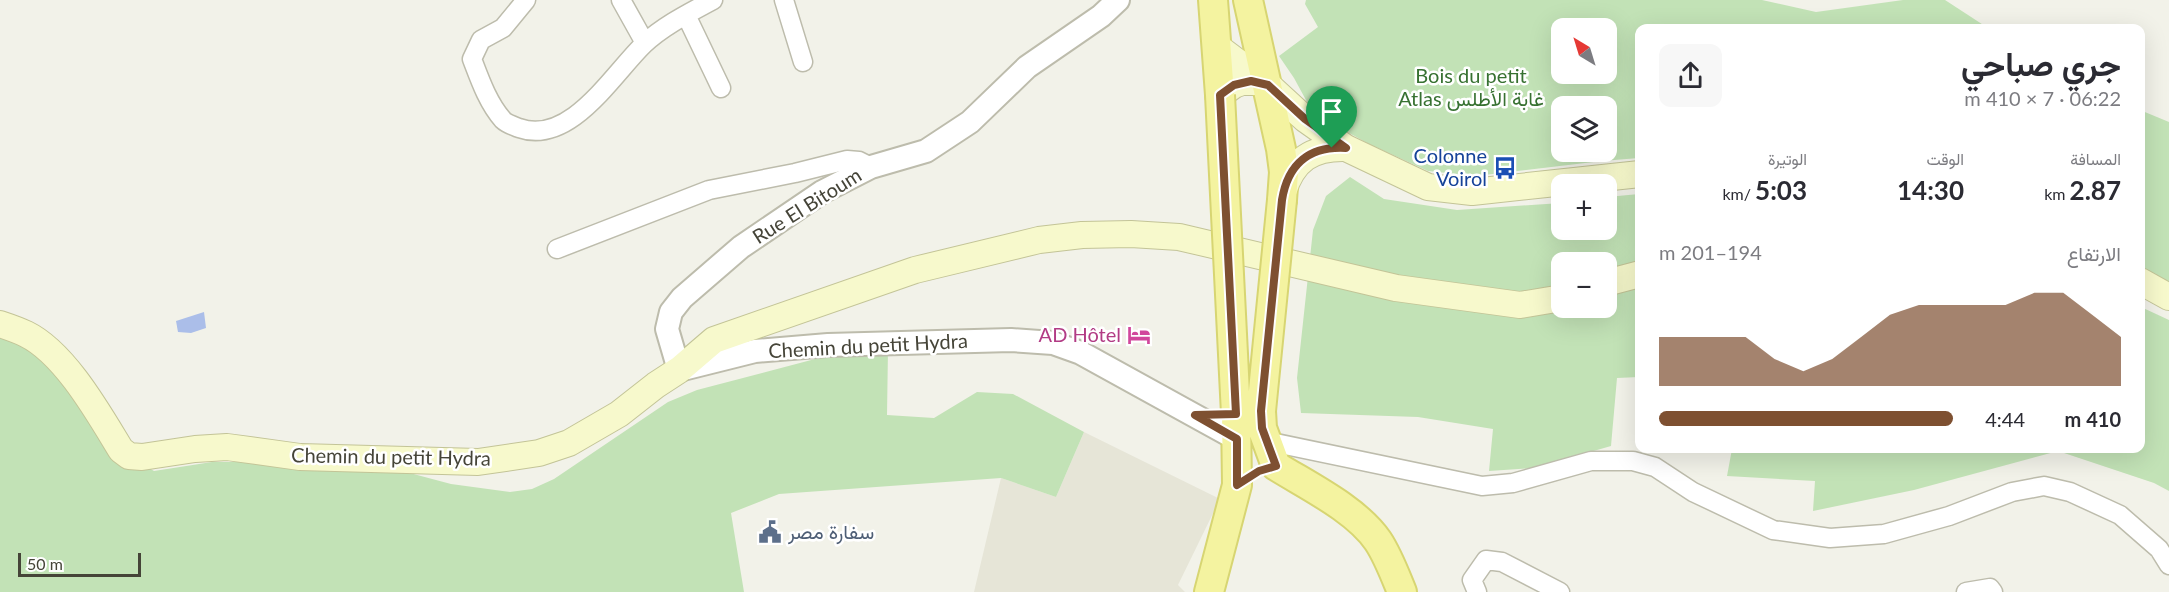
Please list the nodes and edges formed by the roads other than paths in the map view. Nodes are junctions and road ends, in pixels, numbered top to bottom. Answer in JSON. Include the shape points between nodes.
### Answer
{"nodes":[{"id":1,"x":526,"y":0,"type":"edge"},
{"id":2,"x":621,"y":0,"type":"edge"},
{"id":3,"x":713,"y":0,"type":"edge"},
{"id":4,"x":784,"y":0,"type":"edge"},
{"id":5,"x":1118,"y":0,"type":"edge"},
{"id":6,"x":1213,"y":0,"type":"edge"},
{"id":7,"x":1248,"y":0,"type":"edge"},
{"id":8,"x":686,"y":15,"type":"junction"},
{"id":9,"x":645,"y":43,"type":"junction"},
{"id":10,"x":1216,"y":46,"type":"junction"},
{"id":11,"x":803,"y":62,"type":"dead end"},
{"id":12,"x":1268,"y":85,"type":"junction"},
{"id":13,"x":721,"y":88,"type":"dead end"},
{"id":14,"x":1220,"y":95,"type":"junction"},
{"id":15,"x":1346,"y":148,"type":"junction"},
{"id":16,"x":871,"y":167,"type":"junction"},
{"id":17,"x":1635,"y":175,"type":"edge"},
{"id":18,"x":1282,"y":196,"type":"junction"},
{"id":19,"x":557,"y":249,"type":"dead end"},
{"id":20,"x":1635,"y":275,"type":"edge"},
{"id":21,"x":1617,"y":280,"type":"edge"},
{"id":22,"x":2145,"y":284,"type":"edge"},
{"id":23,"x":2169,"y":297,"type":"edge"},
{"id":24,"x":1551,"y":300,"type":"edge"},
{"id":25,"x":0,"y":324,"type":"edge"},
{"id":26,"x":679,"y":370,"type":"junction"},
{"id":27,"x":1245,"y":421,"type":"junction"},
{"id":28,"x":1271,"y":454,"type":"junction"},
{"id":29,"x":1237,"y":485,"type":"junction"},
{"id":30,"x":2169,"y":565,"type":"edge"},
{"id":31,"x":1209,"y":592,"type":"edge"},
{"id":32,"x":1402,"y":592,"type":"edge"},
{"id":33,"x":1477,"y":592,"type":"edge"},
{"id":34,"x":1560,"y":592,"type":"edge"},
{"id":35,"x":1966,"y":592,"type":"edge"},
{"id":36,"x":1993,"y":592,"type":"edge"}],
"edges":[{"from":1,"to":9,"type":"street","via":[[503,28],[481,40],[472,59],[487,98],[504,122],[531,132],[557,128],[580,112]]},
{"from":2,"to":9,"type":"street"},
{"from":3,"to":8,"type":"street"},
{"from":4,"to":11,"type":"street"},
{"from":5,"to":16,"type":"street","name":"Rue El Bitoum","via":[[1027,67],[970,122],[926,151]]},
{"from":6,"to":10,"type":"main road"},
{"from":7,"to":12,"type":"main road"},
{"from":8,"to":9,"type":"street"},
{"from":8,"to":13,"type":"street"},
{"from":10,"to":12,"type":"main road"},
{"from":10,"to":14,"type":"main road"},
{"from":12,"to":14,"type":"main road","via":[[1242,82]]},
{"from":12,"to":15,"type":"main road","via":[[1305,119]]},
{"from":12,"to":18,"type":"main road","via":[[1281,148]]},
{"from":14,"to":27,"type":"main road","bridge":true},
{"from":15,"to":17,"type":"main road","via":[[1428,187],[1472,192]]},
{"from":15,"to":18,"type":"main road","via":[[1318,150],[1305,157],[1287,179]]},
{"from":16,"to":19,"type":"street","via":[[847,160],[709,190]]},
{"from":16,"to":26,"type":"street","name":"Rue El Bitoum","via":[[822,192],[741,247],[675,304],[667,329]]},
{"from":18,"to":27,"type":"main road","bridge":true},
{"from":20,"to":21,"type":"main road"},
{"from":22,"to":23,"type":"main road"},
{"from":24,"to":26,"type":"main road","via":[[1520,305],[1396,288],[1179,237],[1082,235],[1039,240],[904,274],[714,340]]},
{"from":25,"to":26,"type":"main road","name":"Chemin du petit Hydra","via":[[28,335],[51,352],[76,380],[121,450],[141,458],[227,447],[300,457],[478,462],[539,453],[569,443],[619,414]]},
{"from":26,"to":27,"type":"street","name":"Chemin du petit Hydra","via":[[754,351],[828,345],[1011,340],[1053,343],[1081,353],[1195,415]]},
{"from":27,"to":28,"type":"main road","via":[[1262,428]]},
{"from":27,"to":29,"type":"main road"},
{"from":28,"to":29,"type":"main road","via":[[1259,471]]},
{"from":28,"to":30,"type":"street","via":[[1482,486],[1513,483],[1590,461],[1633,461],[1655,467],[1694,492],[1773,530],[1830,538],[1884,534],[2012,492],[2044,486],[2070,492],[2120,515],[2159,549]]},
{"from":28,"to":32,"type":"main road","via":[[1365,525],[1386,556]]},
{"from":29,"to":31,"type":"main road"},
{"from":33,"to":34,"type":"street","via":[[1472,580],[1485,560],[1502,562]]},
{"from":35,"to":36,"type":"street","via":[[1990,588]]}]}
